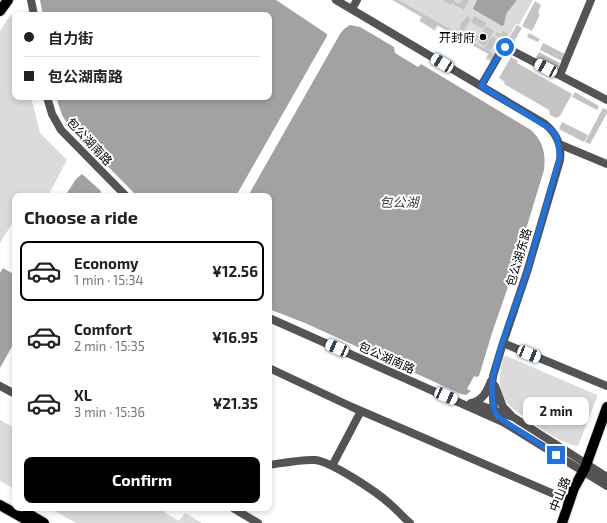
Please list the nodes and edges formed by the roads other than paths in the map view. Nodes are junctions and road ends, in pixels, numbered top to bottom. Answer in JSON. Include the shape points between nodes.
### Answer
{"nodes":[{"id":1,"x":8,"y":0,"type":"edge"},
{"id":2,"x":31,"y":0,"type":"edge"},
{"id":3,"x":336,"y":0,"type":"edge"},
{"id":4,"x":357,"y":0,"type":"edge"},
{"id":5,"x":591,"y":0,"type":"edge"},
{"id":6,"x":352,"y":9,"type":"junction"},
{"id":7,"x":0,"y":11,"type":"edge"},
{"id":8,"x":33,"y":12,"type":"edge"},
{"id":9,"x":560,"y":75,"type":"junction"},
{"id":10,"x":481,"y":86,"type":"junction"},
{"id":11,"x":48,"y":100,"type":"edge"},
{"id":12,"x":607,"y":100,"type":"edge"},
{"id":13,"x":559,"y":144,"type":"junction"},
{"id":14,"x":607,"y":164,"type":"edge"},
{"id":15,"x":123,"y":193,"type":"edge"},
{"id":16,"x":272,"y":319,"type":"edge"},
{"id":17,"x":502,"y":343,"type":"junction"},
{"id":18,"x":272,"y":369,"type":"edge"},
{"id":19,"x":494,"y":378,"type":"junction"},
{"id":20,"x":0,"y":386,"type":"edge"},
{"id":21,"x":607,"y":386,"type":"edge"},
{"id":22,"x":12,"y":392,"type":"edge"},
{"id":23,"x":476,"y":406,"type":"junction"},
{"id":24,"x":607,"y":407,"type":"edge"},
{"id":25,"x":494,"y":410,"type":"junction"},
{"id":26,"x":361,"y":411,"type":"junction"},
{"id":27,"x":513,"y":417,"type":"junction"},
{"id":28,"x":503,"y":422,"type":"junction"},
{"id":29,"x":607,"y":426,"type":"edge"},
{"id":30,"x":272,"y":465,"type":"edge"},
{"id":31,"x":332,"y":466,"type":"junction"},
{"id":32,"x":588,"y":470,"type":"junction"},
{"id":33,"x":607,"y":477,"type":"edge"},
{"id":34,"x":607,"y":486,"type":"edge"},
{"id":35,"x":0,"y":498,"type":"edge"},
{"id":36,"x":570,"y":502,"type":"junction"},
{"id":37,"x":0,"y":505,"type":"edge"},
{"id":38,"x":12,"y":505,"type":"edge"},
{"id":39,"x":23,"y":511,"type":"edge"},
{"id":40,"x":238,"y":511,"type":"edge"},
{"id":41,"x":32,"y":523,"type":"edge"},
{"id":42,"x":44,"y":523,"type":"edge"},
{"id":43,"x":258,"y":523,"type":"edge"},
{"id":44,"x":410,"y":523,"type":"edge"},
{"id":45,"x":562,"y":523,"type":"edge"},
{"id":46,"x":569,"y":523,"type":"edge"}],
"edges":[{"from":1,"to":7,"type":"main road"},
{"from":2,"to":8,"type":"street"},
{"from":3,"to":6,"type":"street"},
{"from":4,"to":6,"type":"street"},
{"from":5,"to":9,"type":"street"},
{"from":6,"to":10,"type":"street"},
{"from":9,"to":10,"type":"street","via":[[505,47]]},
{"from":9,"to":12,"type":"street"},
{"from":10,"to":13,"type":"street","via":[[549,127]]},
{"from":11,"to":15,"type":"street","name":"包公湖南路","via":[[61,130]]},
{"from":13,"to":14,"type":"street"},
{"from":13,"to":17,"type":"street","name":"包公湖东路","via":[[560,160],[527,272]]},
{"from":16,"to":23,"type":"street","name":"包公湖南路","via":[[460,402]]},
{"from":17,"to":19,"type":"street","name":"包公湖东路"},
{"from":17,"to":21,"type":"street"},
{"from":18,"to":26,"type":"street"},
{"from":19,"to":23,"type":"street","name":"包公湖东路"},
{"from":19,"to":25,"type":"street","name":"包公湖东路"},
{"from":19,"to":27,"type":"street","via":[[503,407]]},
{"from":20,"to":22,"type":"street"},
{"from":23,"to":25,"type":"street"},
{"from":23,"to":28,"type":"street"},
{"from":24,"to":32,"type":"main road","name":"中山路"},
{"from":25,"to":27,"type":"street"},
{"from":25,"to":28,"type":"street"},
{"from":26,"to":31,"type":"street"},
{"from":26,"to":36,"type":"street"},
{"from":27,"to":32,"type":"street"},
{"from":28,"to":32,"type":"street"},
{"from":29,"to":32,"type":"main road","name":"中山路"},
{"from":30,"to":31,"type":"street","via":[[313,460]]},
{"from":31,"to":44,"type":"street","via":[[390,503]]},
{"from":32,"to":33,"type":"street"},
{"from":32,"to":34,"type":"street"},
{"from":32,"to":36,"type":"main road","name":"中山路","via":[[574,488]]},
{"from":32,"to":46,"type":"main road","name":"中山路"},
{"from":35,"to":38,"type":"main road"},
{"from":36,"to":45,"type":"main road","name":"中山路"},
{"from":37,"to":41,"type":"main road"},
{"from":39,"to":42,"type":"main road"},
{"from":40,"to":43,"type":"street"}]}
